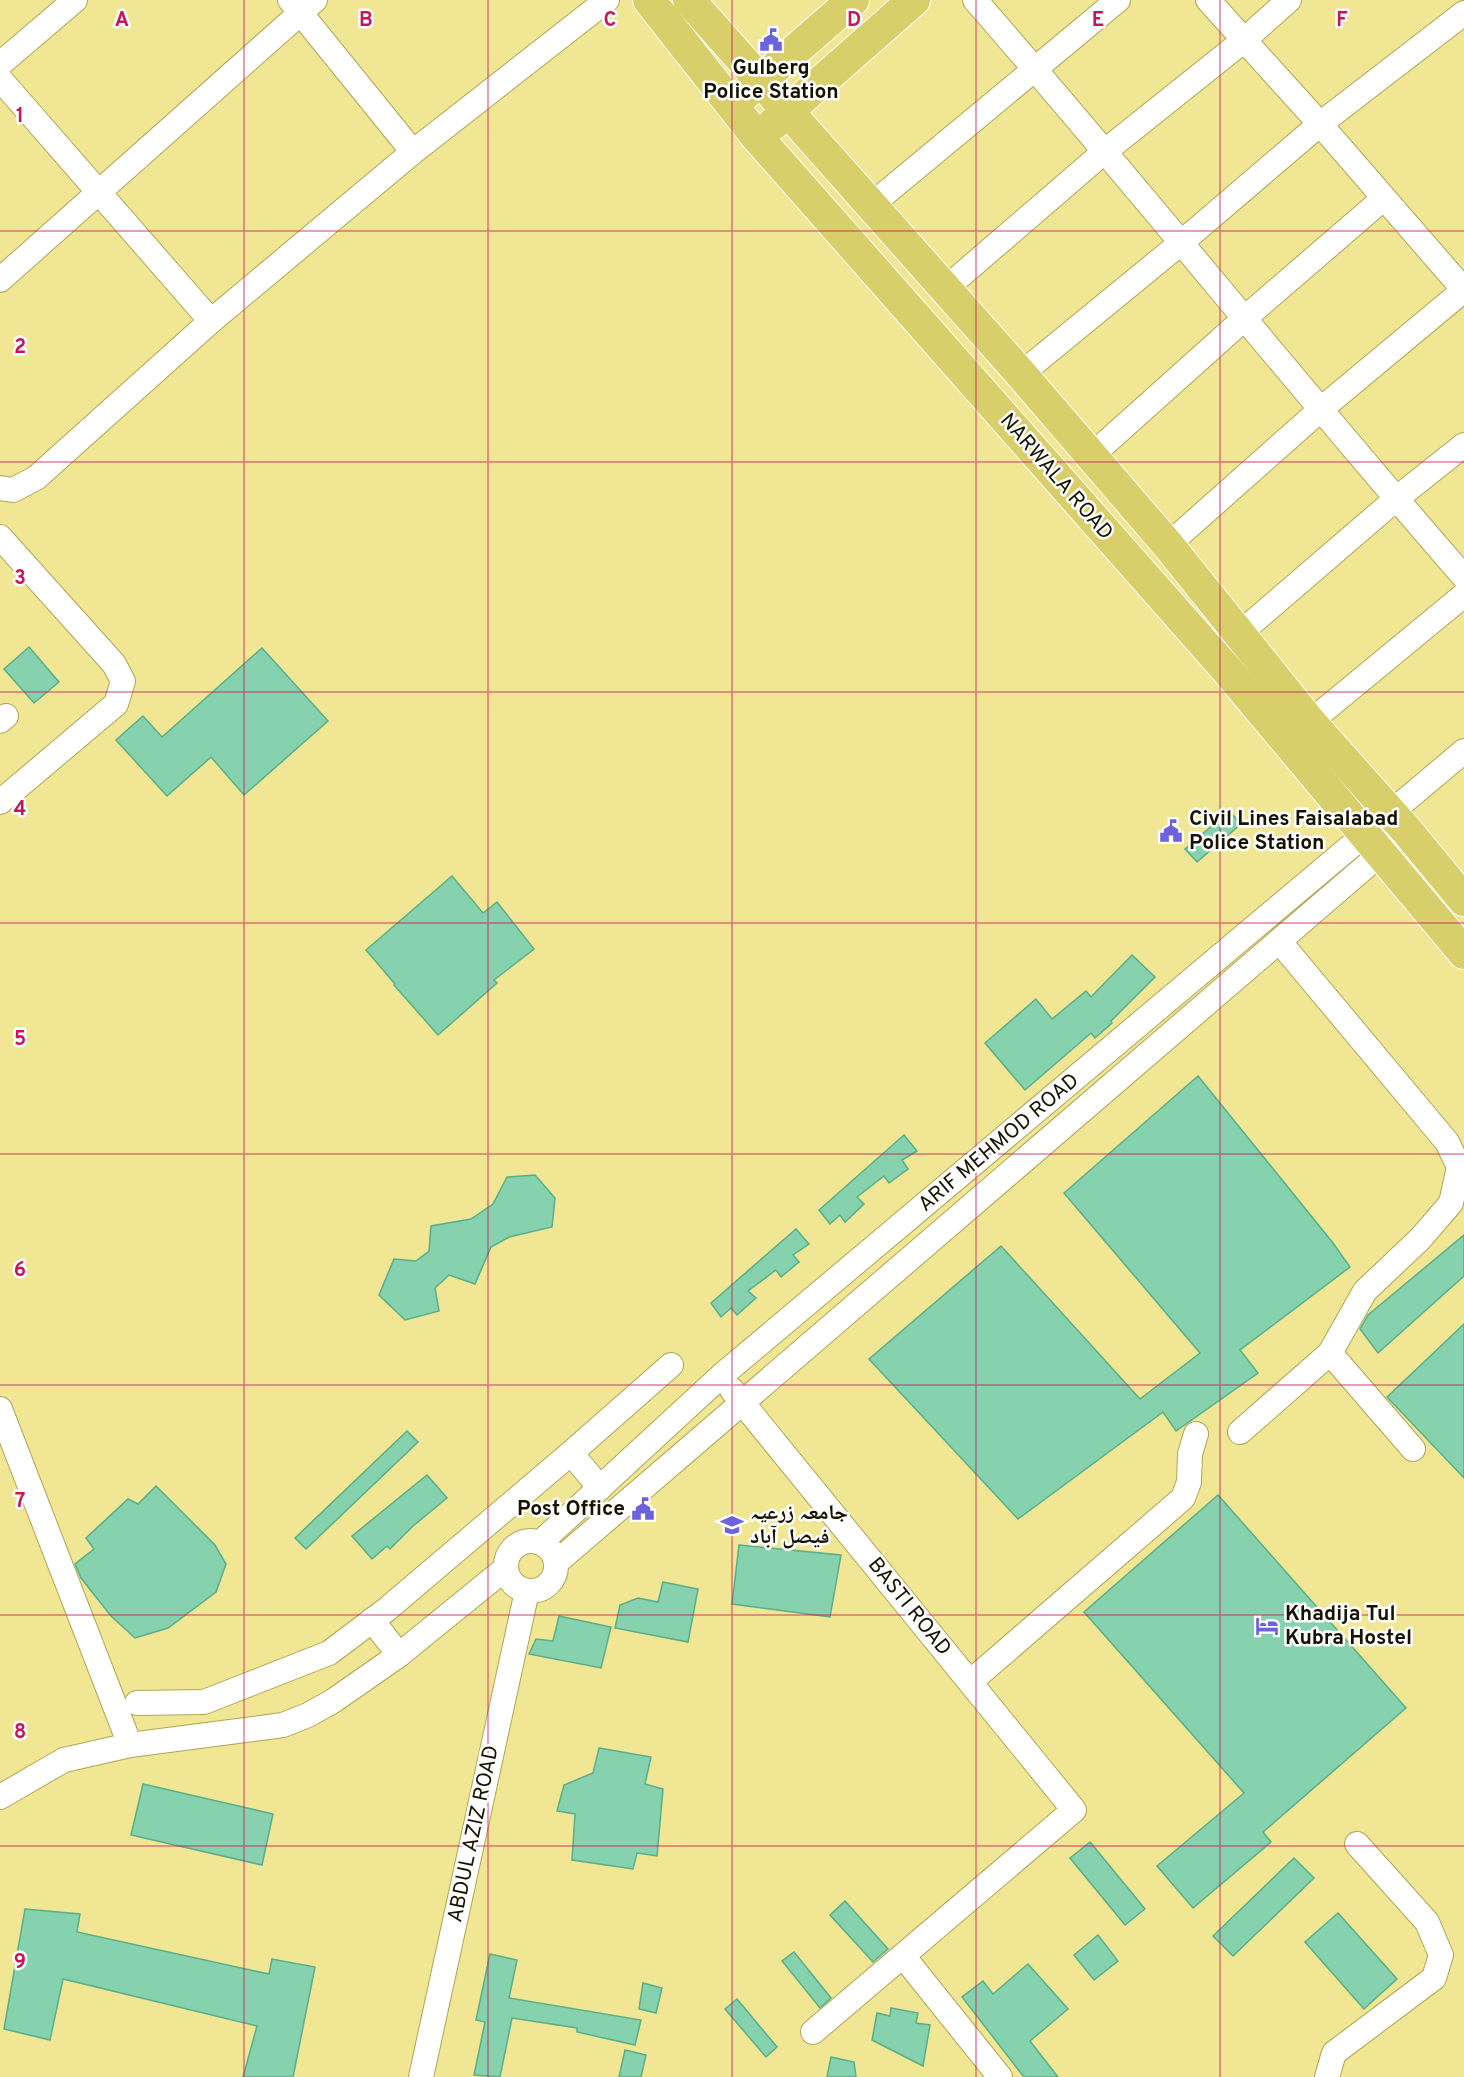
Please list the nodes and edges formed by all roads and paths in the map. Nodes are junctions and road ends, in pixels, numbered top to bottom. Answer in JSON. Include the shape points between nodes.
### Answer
{"nodes":[{"id":1,"x":75,"y":0,"type":"edge"},
{"id":2,"x":607,"y":0,"type":"edge"},
{"id":3,"x":649,"y":0,"type":"edge"},
{"id":4,"x":689,"y":0,"type":"edge"},
{"id":5,"x":853,"y":0,"type":"edge"},
{"id":6,"x":914,"y":0,"type":"edge"},
{"id":7,"x":975,"y":0,"type":"edge"},
{"id":8,"x":1118,"y":0,"type":"edge"},
{"id":9,"x":1208,"y":0,"type":"edge"},
{"id":10,"x":1289,"y":0,"type":"edge"},
{"id":11,"x":302,"y":4,"type":"edge"},
{"id":12,"x":1464,"y":12,"type":"edge"},
{"id":13,"x":1243,"y":40,"type":"junction"},
{"id":14,"x":0,"y":64,"type":"edge"},
{"id":15,"x":1035,"y":69,"type":"junction"},
{"id":16,"x":0,"y":79,"type":"edge"},
{"id":17,"x":760,"y":80,"type":"junction"},
{"id":18,"x":732,"y":105,"type":"junction"},
{"id":19,"x":788,"y":111,"type":"junction"},
{"id":20,"x":1320,"y":123,"type":"junction"},
{"id":21,"x":757,"y":137,"type":"junction"},
{"id":22,"x":412,"y":152,"type":"junction"},
{"id":23,"x":1104,"y":152,"type":"junction"},
{"id":24,"x":100,"y":192,"type":"junction"},
{"id":25,"x":1384,"y":198,"type":"junction"},
{"id":26,"x":870,"y":206,"type":"junction"},
{"id":27,"x":1182,"y":242,"type":"junction"},
{"id":28,"x":0,"y":280,"type":"edge"},
{"id":29,"x":945,"y":289,"type":"junction"},
{"id":30,"x":1464,"y":290,"type":"edge"},
{"id":31,"x":1245,"y":318,"type":"junction"},
{"id":32,"x":211,"y":321,"type":"junction"},
{"id":33,"x":1021,"y":374,"type":"junction"},
{"id":34,"x":1320,"y":410,"type":"junction"},
{"id":35,"x":1464,"y":444,"type":"edge"},
{"id":36,"x":1091,"y":456,"type":"junction"},
{"id":37,"x":0,"y":488,"type":"edge"},
{"id":38,"x":1396,"y":499,"type":"junction"},
{"id":39,"x":0,"y":537,"type":"edge"},
{"id":40,"x":1168,"y":545,"type":"junction"},
{"id":41,"x":1464,"y":577,"type":"edge"},
{"id":42,"x":1464,"y":595,"type":"edge"},
{"id":43,"x":1239,"y":634,"type":"junction"},
{"id":44,"x":1310,"y":722,"type":"junction"},
{"id":45,"x":1464,"y":751,"type":"edge"},
{"id":46,"x":0,"y":802,"type":"edge"},
{"id":47,"x":1399,"y":822,"type":"junction"},
{"id":48,"x":1373,"y":845,"type":"junction"},
{"id":49,"x":1464,"y":900,"type":"edge"},
{"id":50,"x":1279,"y":941,"type":"junction"},
{"id":51,"x":1464,"y":953,"type":"edge"},
{"id":52,"x":1178,"y":993,"type":"junction"},
{"id":53,"x":1195,"y":1014,"type":"junction"},
{"id":54,"x":946,"y":1187,"type":"junction"},
{"id":55,"x":965,"y":1210,"type":"junction"},
{"id":56,"x":776,"y":1330,"type":"junction"},
{"id":57,"x":1330,"y":1353,"type":"junction"},
{"id":58,"x":797,"y":1354,"type":"junction"},
{"id":59,"x":670,"y":1365,"type":"dead end"},
{"id":60,"x":721,"y":1376,"type":"junction"},
{"id":61,"x":742,"y":1401,"type":"junction"},
{"id":62,"x":0,"y":1409,"type":"edge"},
{"id":63,"x":1240,"y":1432,"type":"dead end"},
{"id":64,"x":1196,"y":1434,"type":"dead end"},
{"id":65,"x":1413,"y":1449,"type":"dead end"},
{"id":66,"x":571,"y":1453,"type":"junction"},
{"id":67,"x":600,"y":1488,"type":"junction"},
{"id":68,"x":541,"y":1542,"type":"junction"},
{"id":69,"x":557,"y":1562,"type":"junction"},
{"id":70,"x":506,"y":1568,"type":"junction"},
{"id":71,"x":527,"y":1591,"type":"junction"},
{"id":72,"x":372,"y":1620,"type":"junction"},
{"id":73,"x":399,"y":1655,"type":"junction"},
{"id":74,"x":970,"y":1682,"type":"junction"},
{"id":75,"x":136,"y":1703,"type":"dead end"},
{"id":76,"x":130,"y":1745,"type":"junction"},
{"id":77,"x":0,"y":1797,"type":"edge"},
{"id":78,"x":1357,"y":1844,"type":"dead end"},
{"id":79,"x":903,"y":1956,"type":"junction"},
{"id":80,"x":813,"y":2032,"type":"dead end"},
{"id":81,"x":421,"y":2077,"type":"edge"},
{"id":82,"x":1000,"y":2077,"type":"edge"},
{"id":83,"x":1328,"y":2077,"type":"edge"}],
"edges":[{"from":1,"to":14,"type":"street"},
{"from":2,"to":22,"type":"street"},
{"from":3,"to":18,"type":"main road","name":"NARWALA ROAD"},
{"from":4,"to":17,"type":"main road","name":"NARWALA ROAD"},
{"from":5,"to":17,"type":"main road"},
{"from":6,"to":19,"type":"main road"},
{"from":7,"to":15,"type":"street"},
{"from":8,"to":15,"type":"street"},
{"from":9,"to":13,"type":"street"},
{"from":10,"to":13,"type":"street"},
{"from":11,"to":22,"type":"street"},
{"from":11,"to":24,"type":"street"},
{"from":12,"to":20,"type":"street"},
{"from":13,"to":20,"type":"street"},
{"from":13,"to":23,"type":"street"},
{"from":15,"to":23,"type":"street"},
{"from":15,"to":26,"type":"street"},
{"from":16,"to":24,"type":"street"},
{"from":17,"to":18,"type":"main road"},
{"from":17,"to":19,"type":"main road","name":"NARWALA ROAD"},
{"from":18,"to":21,"type":"main road","name":"NARWALA ROAD"},
{"from":19,"to":21,"type":"main road"},
{"from":19,"to":26,"type":"main road","name":"NARWALA ROAD"},
{"from":20,"to":25,"type":"street"},
{"from":20,"to":27,"type":"street"},
{"from":21,"to":48,"type":"main road","name":"NARWALA ROAD","via":[[1227,670]]},
{"from":22,"to":32,"type":"street"},
{"from":23,"to":27,"type":"street"},
{"from":23,"to":29,"type":"street"},
{"from":24,"to":28,"type":"street"},
{"from":24,"to":32,"type":"street"},
{"from":25,"to":30,"type":"street"},
{"from":25,"to":31,"type":"street"},
{"from":26,"to":29,"type":"main road","name":"NARWALA ROAD"},
{"from":27,"to":31,"type":"street"},
{"from":27,"to":33,"type":"street"},
{"from":29,"to":33,"type":"main road","name":"NARWALA ROAD"},
{"from":30,"to":34,"type":"street"},
{"from":31,"to":34,"type":"street"},
{"from":31,"to":36,"type":"street"},
{"from":32,"to":37,"type":"street","via":[[36,478],[13,490]]},
{"from":33,"to":36,"type":"main road","name":"NARWALA ROAD"},
{"from":34,"to":38,"type":"street"},
{"from":34,"to":40,"type":"street"},
{"from":35,"to":38,"type":"street"},
{"from":36,"to":40,"type":"main road","name":"NARWALA ROAD"},
{"from":38,"to":41,"type":"street"},
{"from":38,"to":43,"type":"street"},
{"from":39,"to":46,"type":"street","via":[[114,664],[123,681],[116,704]]},
{"from":40,"to":43,"type":"main road","name":"NARWALA ROAD"},
{"from":42,"to":44,"type":"street"},
{"from":43,"to":44,"type":"main road","name":"NARWALA ROAD"},
{"from":44,"to":47,"type":"main road","name":"NARWALA ROAD"},
{"from":45,"to":47,"type":"street"},
{"from":47,"to":48,"type":"street"},
{"from":47,"to":49,"type":"main road","name":"NARWALA ROAD"},
{"from":48,"to":50,"type":"street"},
{"from":48,"to":51,"type":"main road","name":"NARWALA ROAD"},
{"from":48,"to":52,"type":"street","name":"ARIF MEHMOD ROAD"},
{"from":50,"to":53,"type":"street"},
{"from":50,"to":57,"type":"street","via":[[1447,1142],[1459,1167],[1451,1203],[1365,1291]]},
{"from":52,"to":53,"type":"street"},
{"from":52,"to":54,"type":"street","name":"ARIF MEHMOD ROAD"},
{"from":53,"to":55,"type":"street"},
{"from":54,"to":55,"type":"street"},
{"from":54,"to":56,"type":"street","name":"ARIF MEHMOD ROAD"},
{"from":55,"to":58,"type":"street"},
{"from":56,"to":58,"type":"street"},
{"from":56,"to":60,"type":"street","name":"ARIF MEHMOD ROAD"},
{"from":57,"to":63,"type":"street"},
{"from":57,"to":65,"type":"street"},
{"from":58,"to":61,"type":"street"},
{"from":59,"to":66,"type":"street"},
{"from":60,"to":61,"type":"street","name":"BASTI ROAD"},
{"from":60,"to":67,"type":"street","name":"ARIF MEHMOD ROAD"},
{"from":61,"to":69,"type":"street"},
{"from":61,"to":74,"type":"street","name":"BASTI ROAD"},
{"from":62,"to":76,"type":"street"},
{"from":64,"to":74,"type":"street","via":[[1183,1498]]},
{"from":66,"to":67,"type":"street"},
{"from":66,"to":72,"type":"street"},
{"from":67,"to":68,"type":"street","name":"ARIF MEHMOD ROAD"},
{"from":68,"to":69,"type":"street","via":[[554,1553]]},
{"from":68,"to":70,"type":"street","via":[[524,1541],[516,1545],[506,1559]]},
{"from":69,"to":71,"type":"street","via":[[549,1584]]},
{"from":70,"to":71,"type":"street","via":[[513,1583]]},
{"from":70,"to":73,"type":"street"},
{"from":71,"to":81,"type":"street","name":"ABDUL AZIZ ROAD"},
{"from":72,"to":73,"type":"street"},
{"from":72,"to":75,"type":"street","via":[[329,1653],[204,1702]]},
{"from":73,"to":76,"type":"street","via":[[333,1701],[283,1725]]},
{"from":74,"to":79,"type":"street","name":"BASTI ROAD","via":[[1074,1810]]},
{"from":76,"to":77,"type":"street","via":[[64,1760]]},
{"from":78,"to":83,"type":"street","via":[[1427,1922],[1441,1955],[1434,1978],[1335,2053]]},
{"from":79,"to":80,"type":"street"},
{"from":79,"to":82,"type":"street"}]}
